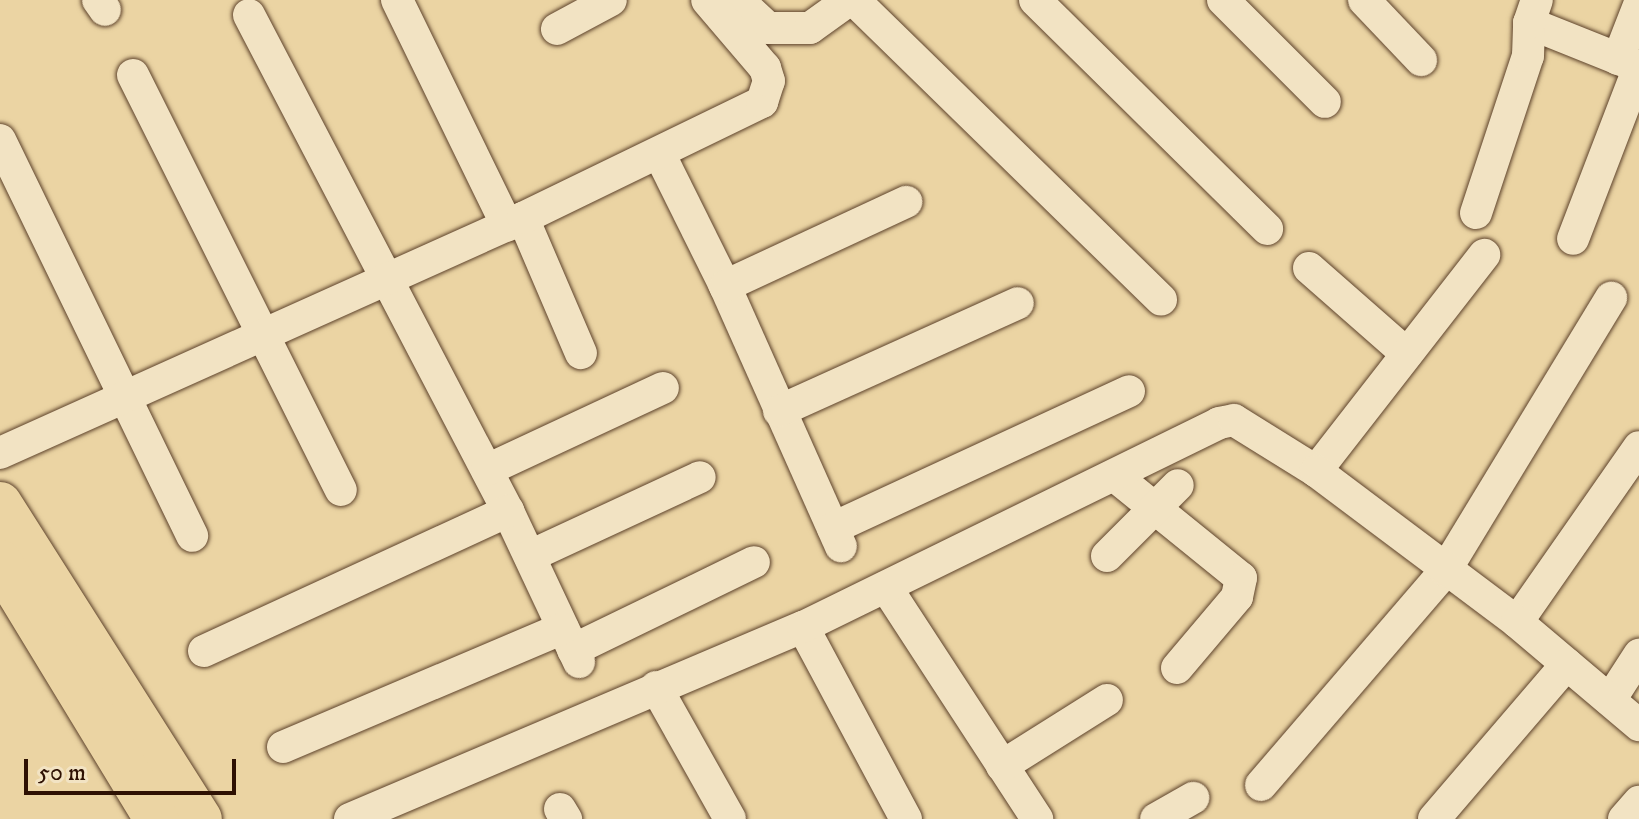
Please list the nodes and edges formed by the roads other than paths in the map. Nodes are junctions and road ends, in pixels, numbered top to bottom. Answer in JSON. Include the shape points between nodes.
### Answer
{"nodes":[{"id":1,"x":397,"y":0,"type":"edge"},
{"id":2,"x":611,"y":0,"type":"edge"},
{"id":3,"x":707,"y":0,"type":"edge"},
{"id":4,"x":738,"y":0,"type":"edge"},
{"id":5,"x":852,"y":0,"type":"edge"},
{"id":6,"x":1035,"y":0,"type":"edge"},
{"id":7,"x":1223,"y":0,"type":"edge"},
{"id":8,"x":1364,"y":0,"type":"edge"},
{"id":9,"x":1639,"y":5,"type":"edge"},
{"id":10,"x":1533,"y":12,"type":"edge"},
{"id":11,"x":249,"y":15,"type":"dead end"},
{"id":12,"x":557,"y":29,"type":"dead end"},
{"id":13,"x":1618,"y":59,"type":"junction"},
{"id":14,"x":1421,"y":60,"type":"dead end"},
{"id":15,"x":133,"y":75,"type":"dead end"},
{"id":16,"x":1325,"y":102,"type":"dead end"},
{"id":17,"x":0,"y":140,"type":"edge"},
{"id":18,"x":659,"y":153,"type":"junction"},
{"id":19,"x":906,"y":202,"type":"dead end"},
{"id":20,"x":1476,"y":213,"type":"dead end"},
{"id":21,"x":515,"y":222,"type":"junction"},
{"id":22,"x":1267,"y":229,"type":"dead end"},
{"id":23,"x":1573,"y":239,"type":"dead end"},
{"id":24,"x":1484,"y":255,"type":"dead end"},
{"id":25,"x":1309,"y":268,"type":"dead end"},
{"id":26,"x":387,"y":276,"type":"junction"},
{"id":27,"x":725,"y":286,"type":"junction"},
{"id":28,"x":1611,"y":298,"type":"dead end"},
{"id":29,"x":1161,"y":300,"type":"dead end"},
{"id":30,"x":1018,"y":303,"type":"dead end"},
{"id":31,"x":261,"y":336,"type":"junction"},
{"id":32,"x":581,"y":353,"type":"dead end"},
{"id":33,"x":1407,"y":354,"type":"junction"},
{"id":34,"x":663,"y":388,"type":"dead end"},
{"id":35,"x":1129,"y":391,"type":"dead end"},
{"id":36,"x":122,"y":398,"type":"junction"},
{"id":37,"x":779,"y":411,"type":"junction"},
{"id":38,"x":1639,"y":447,"type":"edge"},
{"id":39,"x":0,"y":453,"type":"edge"},
{"id":40,"x":487,"y":470,"type":"junction"},
{"id":41,"x":1316,"y":471,"type":"junction"},
{"id":42,"x":1115,"y":476,"type":"junction"},
{"id":43,"x":700,"y":477,"type":"dead end"},
{"id":44,"x":1178,"y":485,"type":"dead end"},
{"id":45,"x":341,"y":490,"type":"dead end"},
{"id":46,"x":0,"y":504,"type":"edge"},
{"id":47,"x":1155,"y":510,"type":"junction"},
{"id":48,"x":508,"y":511,"type":"junction"},
{"id":49,"x":192,"y":536,"type":"dead end"},
{"id":50,"x":530,"y":556,"type":"junction"},
{"id":51,"x":1107,"y":556,"type":"dead end"},
{"id":52,"x":0,"y":562,"type":"edge"},
{"id":53,"x":754,"y":562,"type":"dead end"},
{"id":54,"x":1445,"y":571,"type":"junction"},
{"id":55,"x":886,"y":587,"type":"junction"},
{"id":56,"x":1517,"y":622,"type":"junction"},
{"id":57,"x":803,"y":627,"type":"junction"},
{"id":58,"x":572,"y":647,"type":"junction"},
{"id":59,"x":204,"y":651,"type":"dead end"},
{"id":60,"x":1639,"y":655,"type":"edge"},
{"id":61,"x":1567,"y":664,"type":"junction"},
{"id":62,"x":1177,"y":668,"type":"dead end"},
{"id":63,"x":656,"y":687,"type":"junction"},
{"id":64,"x":1107,"y":700,"type":"dead end"},
{"id":65,"x":1610,"y":700,"type":"junction"},
{"id":66,"x":1639,"y":725,"type":"edge"},
{"id":67,"x":283,"y":747,"type":"dead end"},
{"id":68,"x":1002,"y":766,"type":"junction"},
{"id":69,"x":1261,"y":785,"type":"dead end"},
{"id":70,"x":1193,"y":798,"type":"dead end"},
{"id":71,"x":1639,"y":802,"type":"edge"},
{"id":72,"x":156,"y":819,"type":"edge"},
{"id":73,"x":200,"y":819,"type":"edge"},
{"id":74,"x":350,"y":819,"type":"edge"},
{"id":75,"x":730,"y":819,"type":"edge"},
{"id":76,"x":906,"y":819,"type":"edge"},
{"id":77,"x":1037,"y":819,"type":"edge"},
{"id":78,"x":1156,"y":819,"type":"edge"},
{"id":79,"x":1434,"y":819,"type":"edge"},
{"id":80,"x":1624,"y":819,"type":"edge"}],
"edges":[{"from":1,"to":21,"type":"street"},
{"from":2,"to":12,"type":"street"},
{"from":3,"to":18,"type":"street","via":[[765,68],[768,93],[762,102]]},
{"from":4,"to":5,"type":"street","via":[[768,28],[810,28]]},
{"from":5,"to":29,"type":"street"},
{"from":6,"to":22,"type":"street"},
{"from":7,"to":16,"type":"street"},
{"from":8,"to":14,"type":"street"},
{"from":9,"to":13,"type":"street"},
{"from":10,"to":13,"type":"street"},
{"from":10,"to":20,"type":"street","via":[[1528,56]]},
{"from":11,"to":26,"type":"street"},
{"from":13,"to":23,"type":"street","via":[[1639,67]]},
{"from":15,"to":31,"type":"street"},
{"from":17,"to":36,"type":"street"},
{"from":18,"to":21,"type":"street"},
{"from":18,"to":27,"type":"street"},
{"from":19,"to":27,"type":"street"},
{"from":21,"to":26,"type":"street"},
{"from":21,"to":32,"type":"street"},
{"from":24,"to":33,"type":"street"},
{"from":25,"to":33,"type":"street"},
{"from":26,"to":31,"type":"street"},
{"from":26,"to":40,"type":"street"},
{"from":27,"to":37,"type":"street"},
{"from":28,"to":54,"type":"street"},
{"from":30,"to":37,"type":"street"},
{"from":31,"to":36,"type":"street"},
{"from":31,"to":45,"type":"street"},
{"from":33,"to":41,"type":"street"},
{"from":34,"to":40,"type":"street"},
{"from":35,"to":37,"type":"street","via":[[837,537]]},
{"from":36,"to":39,"type":"street"},
{"from":36,"to":49,"type":"street"},
{"from":38,"to":56,"type":"street"},
{"from":40,"to":48,"type":"street"},
{"from":41,"to":42,"type":"street","via":[[1234,420]]},
{"from":41,"to":54,"type":"street"},
{"from":42,"to":47,"type":"street"},
{"from":42,"to":55,"type":"street"},
{"from":43,"to":50,"type":"street"},
{"from":44,"to":47,"type":"street"},
{"from":46,"to":73,"type":"main road"},
{"from":47,"to":51,"type":"street"},
{"from":47,"to":62,"type":"street","via":[[1241,578],[1237,597]]},
{"from":48,"to":50,"type":"street"},
{"from":48,"to":59,"type":"street"},
{"from":50,"to":58,"type":"street"},
{"from":52,"to":72,"type":"main road"},
{"from":53,"to":58,"type":"street"},
{"from":54,"to":56,"type":"street"},
{"from":54,"to":69,"type":"street"},
{"from":55,"to":57,"type":"street"},
{"from":55,"to":68,"type":"street"},
{"from":56,"to":61,"type":"street"},
{"from":57,"to":63,"type":"street"},
{"from":57,"to":76,"type":"street"},
{"from":58,"to":67,"type":"street"},
{"from":60,"to":65,"type":"street"},
{"from":61,"to":65,"type":"street"},
{"from":61,"to":79,"type":"street"},
{"from":63,"to":74,"type":"street"},
{"from":63,"to":75,"type":"street"},
{"from":64,"to":68,"type":"street"},
{"from":65,"to":66,"type":"street"},
{"from":68,"to":77,"type":"street"},
{"from":70,"to":78,"type":"street"},
{"from":71,"to":80,"type":"street"}]}
